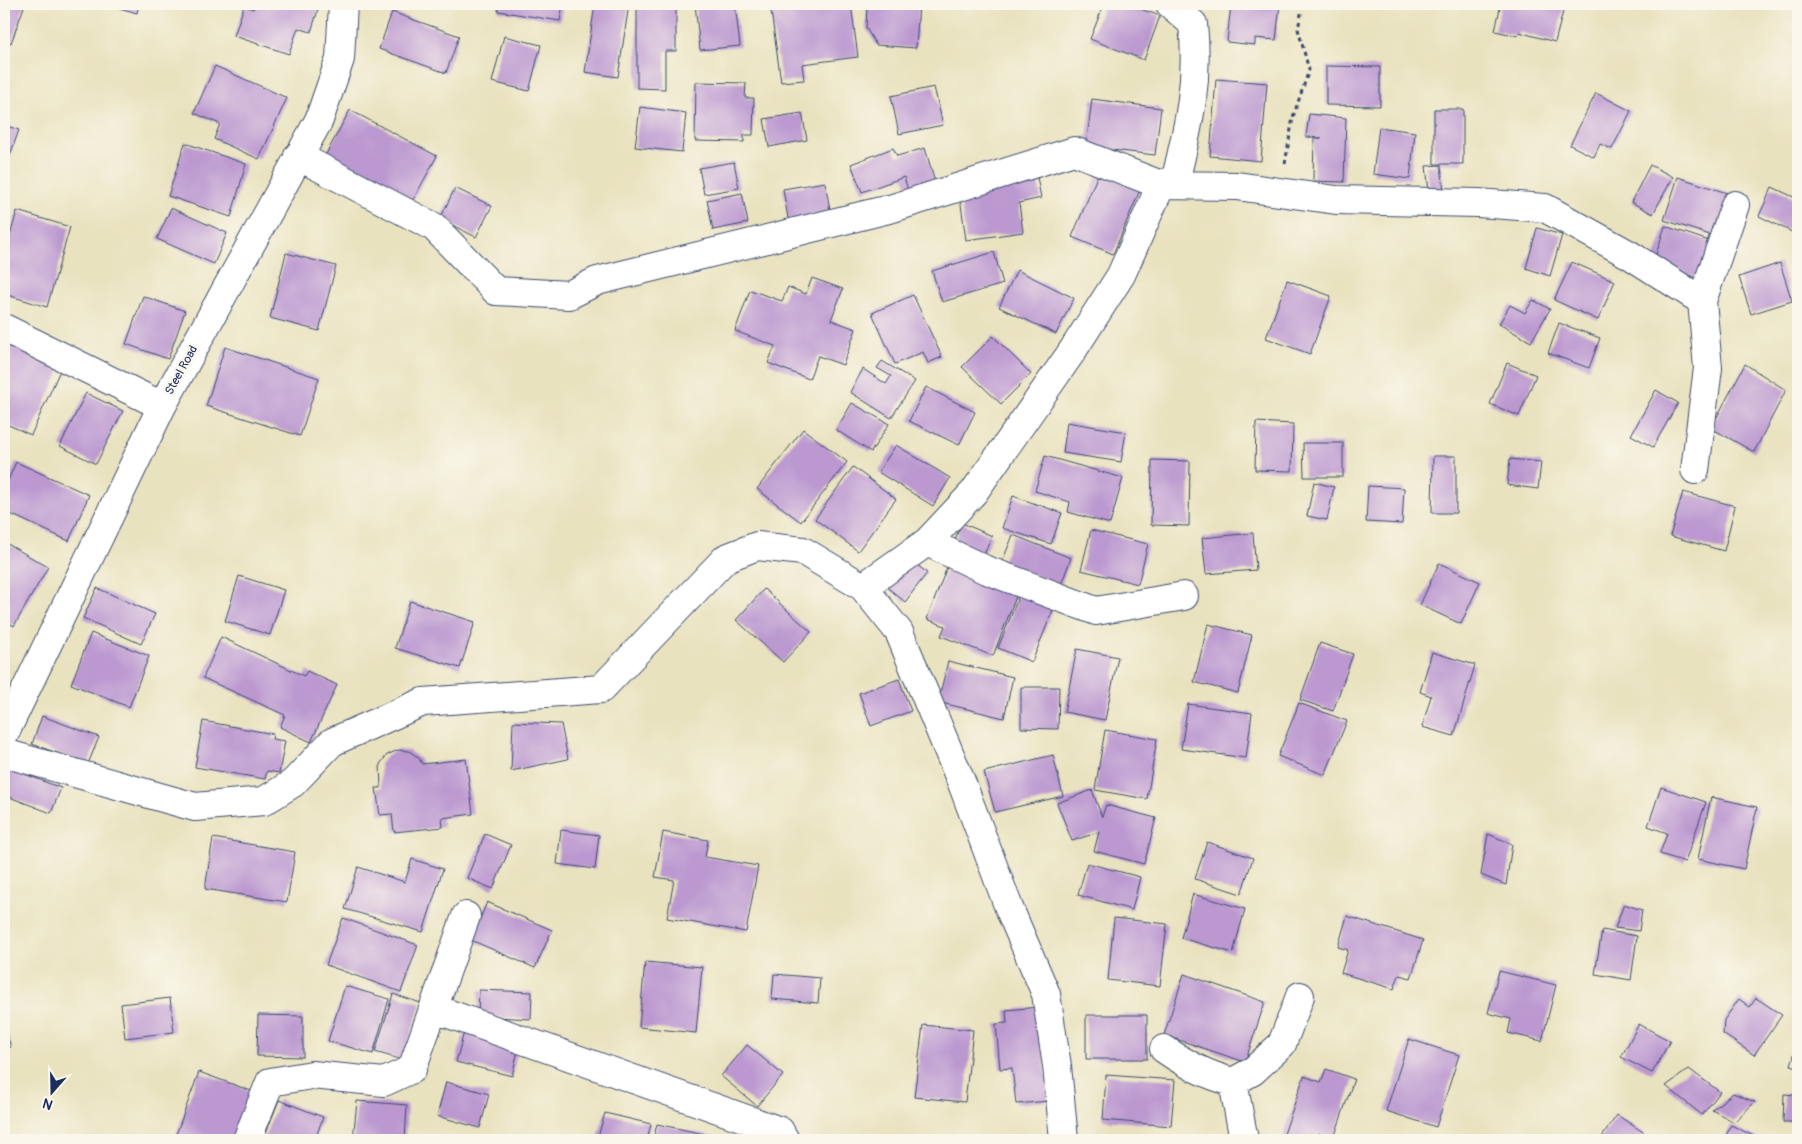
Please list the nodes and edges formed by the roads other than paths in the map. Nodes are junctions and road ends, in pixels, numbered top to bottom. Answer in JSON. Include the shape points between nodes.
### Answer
{"nodes":[{"id":1,"x":343,"y":4,"type":"edge"},
{"id":2,"x":1170,"y":4,"type":"edge"},
{"id":3,"x":298,"y":156,"type":"junction"},
{"id":4,"x":1161,"y":185,"type":"junction"},
{"id":5,"x":1735,"y":205,"type":"dead end"},
{"id":6,"x":1702,"y":301,"type":"junction"},
{"id":7,"x":4,"y":328,"type":"edge"},
{"id":8,"x":162,"y":406,"type":"junction"},
{"id":9,"x":1695,"y":470,"type":"dead end"},
{"id":10,"x":927,"y":542,"type":"junction"},
{"id":11,"x":863,"y":587,"type":"junction"},
{"id":12,"x":1184,"y":596,"type":"dead end"},
{"id":13,"x":11,"y":709,"type":"edge"},
{"id":14,"x":4,"y":735,"type":"edge"},
{"id":15,"x":4,"y":753,"type":"edge"},
{"id":16,"x":466,"y":916,"type":"dead end"},
{"id":17,"x":1300,"y":996,"type":"dead end"},
{"id":18,"x":434,"y":1009,"type":"junction"},
{"id":19,"x":1164,"y":1049,"type":"dead end"},
{"id":20,"x":1233,"y":1082,"type":"junction"},
{"id":21,"x":247,"y":1140,"type":"edge"},
{"id":22,"x":785,"y":1140,"type":"edge"},
{"id":23,"x":1064,"y":1140,"type":"edge"},
{"id":24,"x":1244,"y":1140,"type":"edge"}],
"edges":[{"from":1,"to":3,"type":"street","name":"Steel Road","via":[[340,59],[318,120]]},
{"from":2,"to":4,"type":"street","via":[[1193,24],[1196,54],[1192,112],[1176,178]]},
{"from":3,"to":4,"type":"street","via":[[434,227],[496,291],[569,295],[596,281],[893,208],[1074,151]]},
{"from":3,"to":8,"type":"street","name":"Steel Road"},
{"from":4,"to":6,"type":"street","via":[[1237,186],[1336,200],[1469,202],[1545,208],[1630,255]]},
{"from":4,"to":10,"type":"street","via":[[1121,275],[1076,345],[974,492]]},
{"from":5,"to":6,"type":"street"},
{"from":6,"to":9,"type":"street","via":[[1708,368]]},
{"from":7,"to":8,"type":"street"},
{"from":8,"to":13,"type":"street","name":"Steel Road"},
{"from":10,"to":11,"type":"street"},
{"from":10,"to":12,"type":"street","via":[[984,570],[1096,611]]},
{"from":11,"to":15,"type":"street","via":[[803,551],[757,546],[726,558],[601,689],[422,702],[332,742],[293,783],[264,801],[194,807]]},
{"from":11,"to":23,"type":"street","via":[[899,632],[1046,994]]},
{"from":13,"to":14,"type":"street","name":"Steel Road"},
{"from":16,"to":18,"type":"street"},
{"from":17,"to":20,"type":"street","via":[[1282,1044],[1253,1071]]},
{"from":18,"to":21,"type":"street","via":[[412,1069],[384,1082],[312,1076],[270,1082]]},
{"from":18,"to":22,"type":"street","via":[[780,1131]]},
{"from":19,"to":20,"type":"street","via":[[1209,1076]]},
{"from":20,"to":24,"type":"street"}]}
